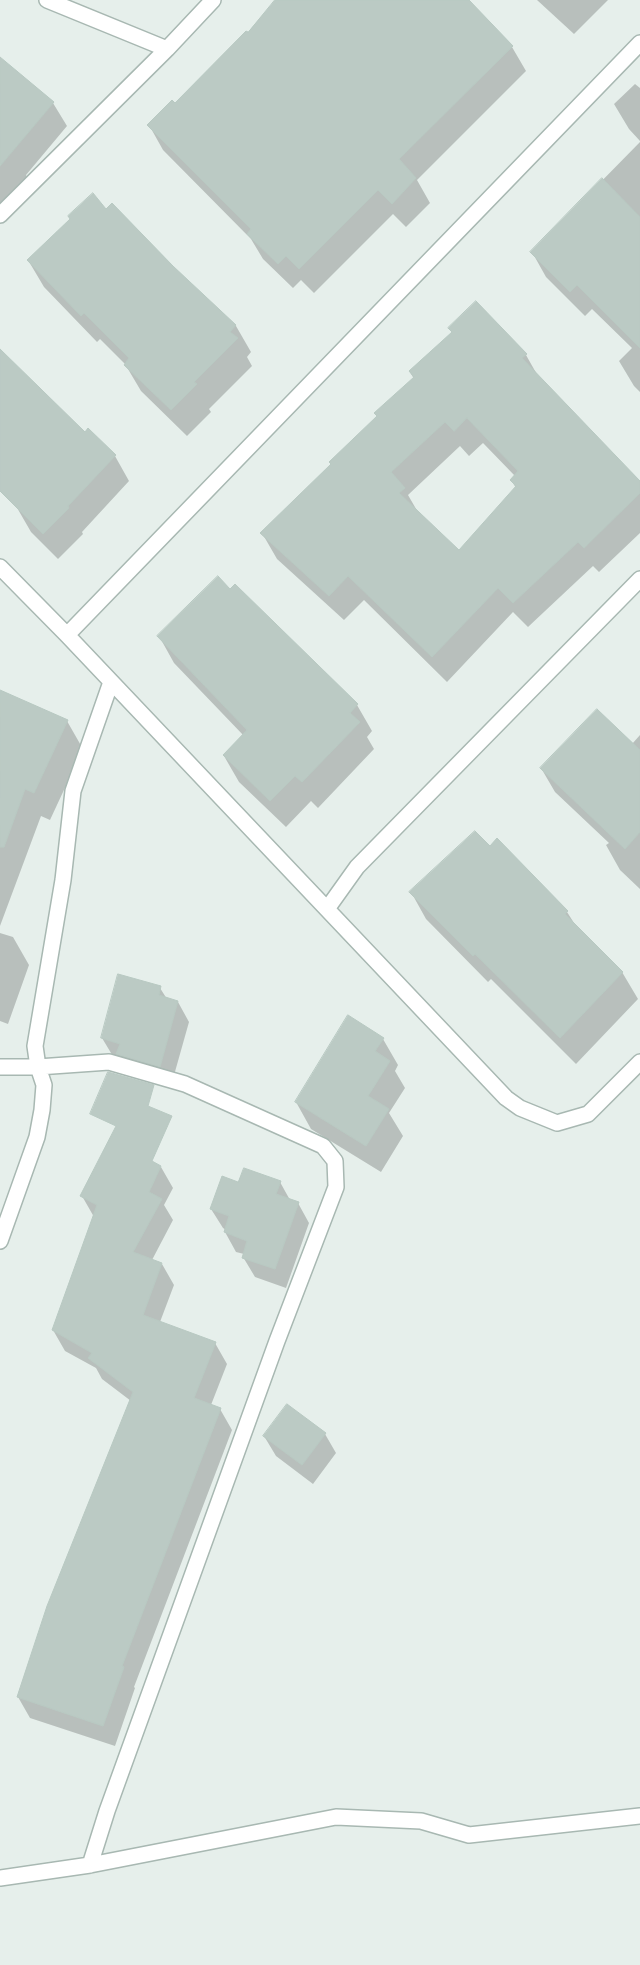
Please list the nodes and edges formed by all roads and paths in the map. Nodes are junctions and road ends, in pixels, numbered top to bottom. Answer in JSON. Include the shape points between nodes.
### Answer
{"nodes":[{"id":1,"x":47,"y":0,"type":"edge"},
{"id":2,"x":213,"y":0,"type":"edge"},
{"id":3,"x":640,"y":43,"type":"edge"},
{"id":4,"x":167,"y":49,"type":"junction"},
{"id":5,"x":0,"y":215,"type":"edge"},
{"id":6,"x":0,"y":567,"type":"edge"},
{"id":7,"x":640,"y":579,"type":"edge"},
{"id":8,"x":68,"y":635,"type":"junction"},
{"id":9,"x":111,"y":682,"type":"junction"},
{"id":10,"x":327,"y":909,"type":"junction"},
{"id":11,"x":640,"y":1062,"type":"edge"},
{"id":12,"x":0,"y":1067,"type":"edge"},
{"id":13,"x":38,"y":1067,"type":"junction"},
{"id":14,"x":0,"y":1242,"type":"edge"},
{"id":15,"x":640,"y":1816,"type":"edge"},
{"id":16,"x":90,"y":1865,"type":"junction"},
{"id":17,"x":0,"y":1878,"type":"edge"}],
"edges":[{"from":1,"to":4,"type":"street"},
{"from":2,"to":4,"type":"street"},
{"from":3,"to":8,"type":"street"},
{"from":4,"to":5,"type":"street"},
{"from":6,"to":8,"type":"street"},
{"from":7,"to":10,"type":"street","via":[[357,867]]},
{"from":8,"to":9,"type":"street"},
{"from":9,"to":10,"type":"street"},
{"from":9,"to":13,"type":"street","via":[[73,792],[63,880],[35,1046]]},
{"from":10,"to":11,"type":"street","via":[[506,1098],[520,1108],[557,1122],[588,1114]]},
{"from":12,"to":13,"type":"street"},
{"from":13,"to":14,"type":"street","via":[[44,1085],[37,1137]]},
{"from":13,"to":16,"type":"street","via":[[109,1062],[185,1084],[323,1146],[335,1161],[336,1187],[277,1341]]},
{"from":15,"to":16,"type":"street","via":[[469,1835],[421,1821],[336,1818]]},
{"from":16,"to":17,"type":"street"}]}
